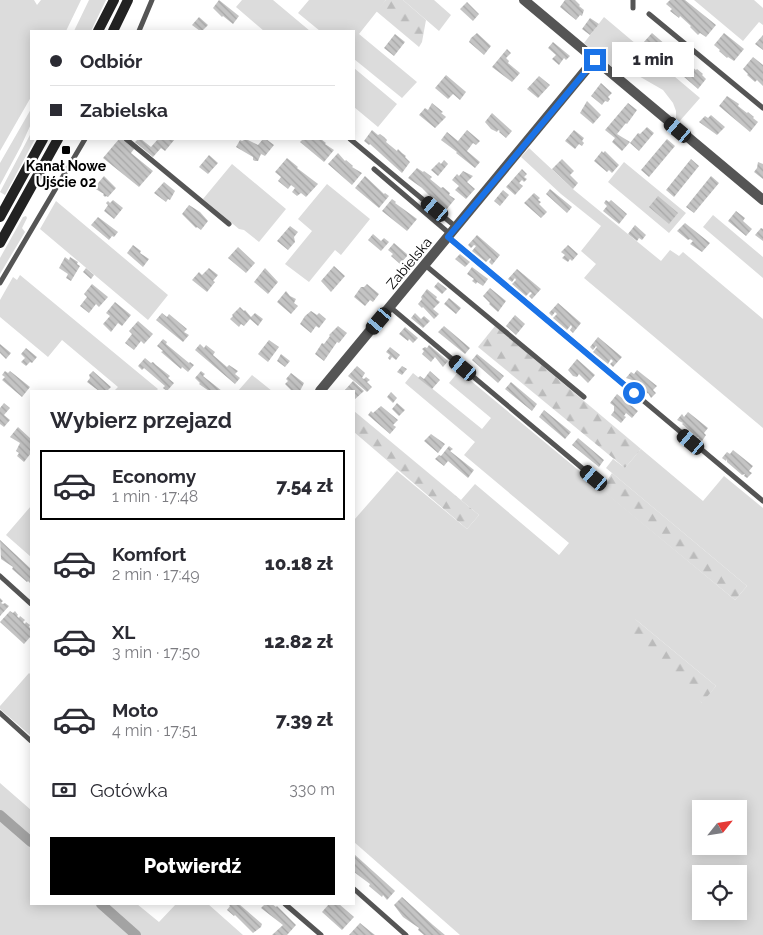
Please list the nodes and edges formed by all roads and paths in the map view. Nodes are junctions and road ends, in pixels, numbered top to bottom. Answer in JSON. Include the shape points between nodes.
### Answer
{"nodes":[{"id":1,"x":114,"y":0,"type":"edge"},
{"id":2,"x":128,"y":0,"type":"edge"},
{"id":3,"x":152,"y":0,"type":"edge"},
{"id":4,"x":524,"y":0,"type":"edge"},
{"id":5,"x":633,"y":0,"type":"edge"},
{"id":6,"x":633,"y":8,"type":"dead end"},
{"id":7,"x":649,"y":14,"type":"dead end"},
{"id":8,"x":99,"y":30,"type":"edge"},
{"id":9,"x":113,"y":30,"type":"edge"},
{"id":10,"x":139,"y":30,"type":"edge"},
{"id":11,"x":595,"y":60,"type":"junction"},
{"id":12,"x":763,"y":108,"type":"edge"},
{"id":13,"x":42,"y":140,"type":"edge"},
{"id":14,"x":57,"y":140,"type":"edge"},
{"id":15,"x":84,"y":140,"type":"edge"},
{"id":16,"x":127,"y":140,"type":"edge"},
{"id":17,"x":351,"y":140,"type":"edge"},
{"id":18,"x":374,"y":169,"type":"dead end"},
{"id":19,"x":763,"y":200,"type":"edge"},
{"id":20,"x":0,"y":216,"type":"edge"},
{"id":21,"x":230,"y":224,"type":"dead end"},
{"id":22,"x":452,"y":233,"type":"junction"},
{"id":23,"x":0,"y":243,"type":"edge"},
{"id":24,"x":425,"y":265,"type":"junction"},
{"id":25,"x":0,"y":283,"type":"edge"},
{"id":26,"x":390,"y":307,"type":"junction"},
{"id":27,"x":321,"y":390,"type":"edge"},
{"id":28,"x":584,"y":397,"type":"dead end"},
{"id":29,"x":594,"y":478,"type":"dead end"},
{"id":30,"x":763,"y":501,"type":"edge"},
{"id":31,"x":0,"y":576,"type":"edge"},
{"id":32,"x":30,"y":603,"type":"edge"},
{"id":33,"x":0,"y":713,"type":"edge"},
{"id":34,"x":30,"y":740,"type":"edge"},
{"id":35,"x":355,"y":890,"type":"edge"},
{"id":36,"x":286,"y":905,"type":"edge"},
{"id":37,"x":321,"y":935,"type":"edge"},
{"id":38,"x":406,"y":935,"type":"edge"}],
"edges":[{"from":1,"to":8,"type":"main road"},
{"from":2,"to":9,"type":"main road"},
{"from":3,"to":10,"type":"lane"},
{"from":4,"to":11,"type":"street"},
{"from":5,"to":6,"type":"lane"},
{"from":7,"to":12,"type":"lane"},
{"from":11,"to":19,"type":"street"},
{"from":11,"to":22,"type":"street","name":"Zabielska"},
{"from":13,"to":20,"type":"main road"},
{"from":14,"to":23,"type":"main road"},
{"from":15,"to":25,"type":"lane"},
{"from":16,"to":21,"type":"lane"},
{"from":17,"to":22,"type":"lane"},
{"from":18,"to":22,"type":"lane"},
{"from":22,"to":24,"type":"street","name":"Zabielska"},
{"from":22,"to":30,"type":"lane"},
{"from":24,"to":26,"type":"street","name":"Zabielska"},
{"from":24,"to":28,"type":"lane"},
{"from":26,"to":27,"type":"street","name":"Zabielska"},
{"from":26,"to":29,"type":"lane"},
{"from":31,"to":32,"type":"lane"},
{"from":33,"to":34,"type":"lane"},
{"from":35,"to":38,"type":"lane"},
{"from":36,"to":37,"type":"lane"}]}
